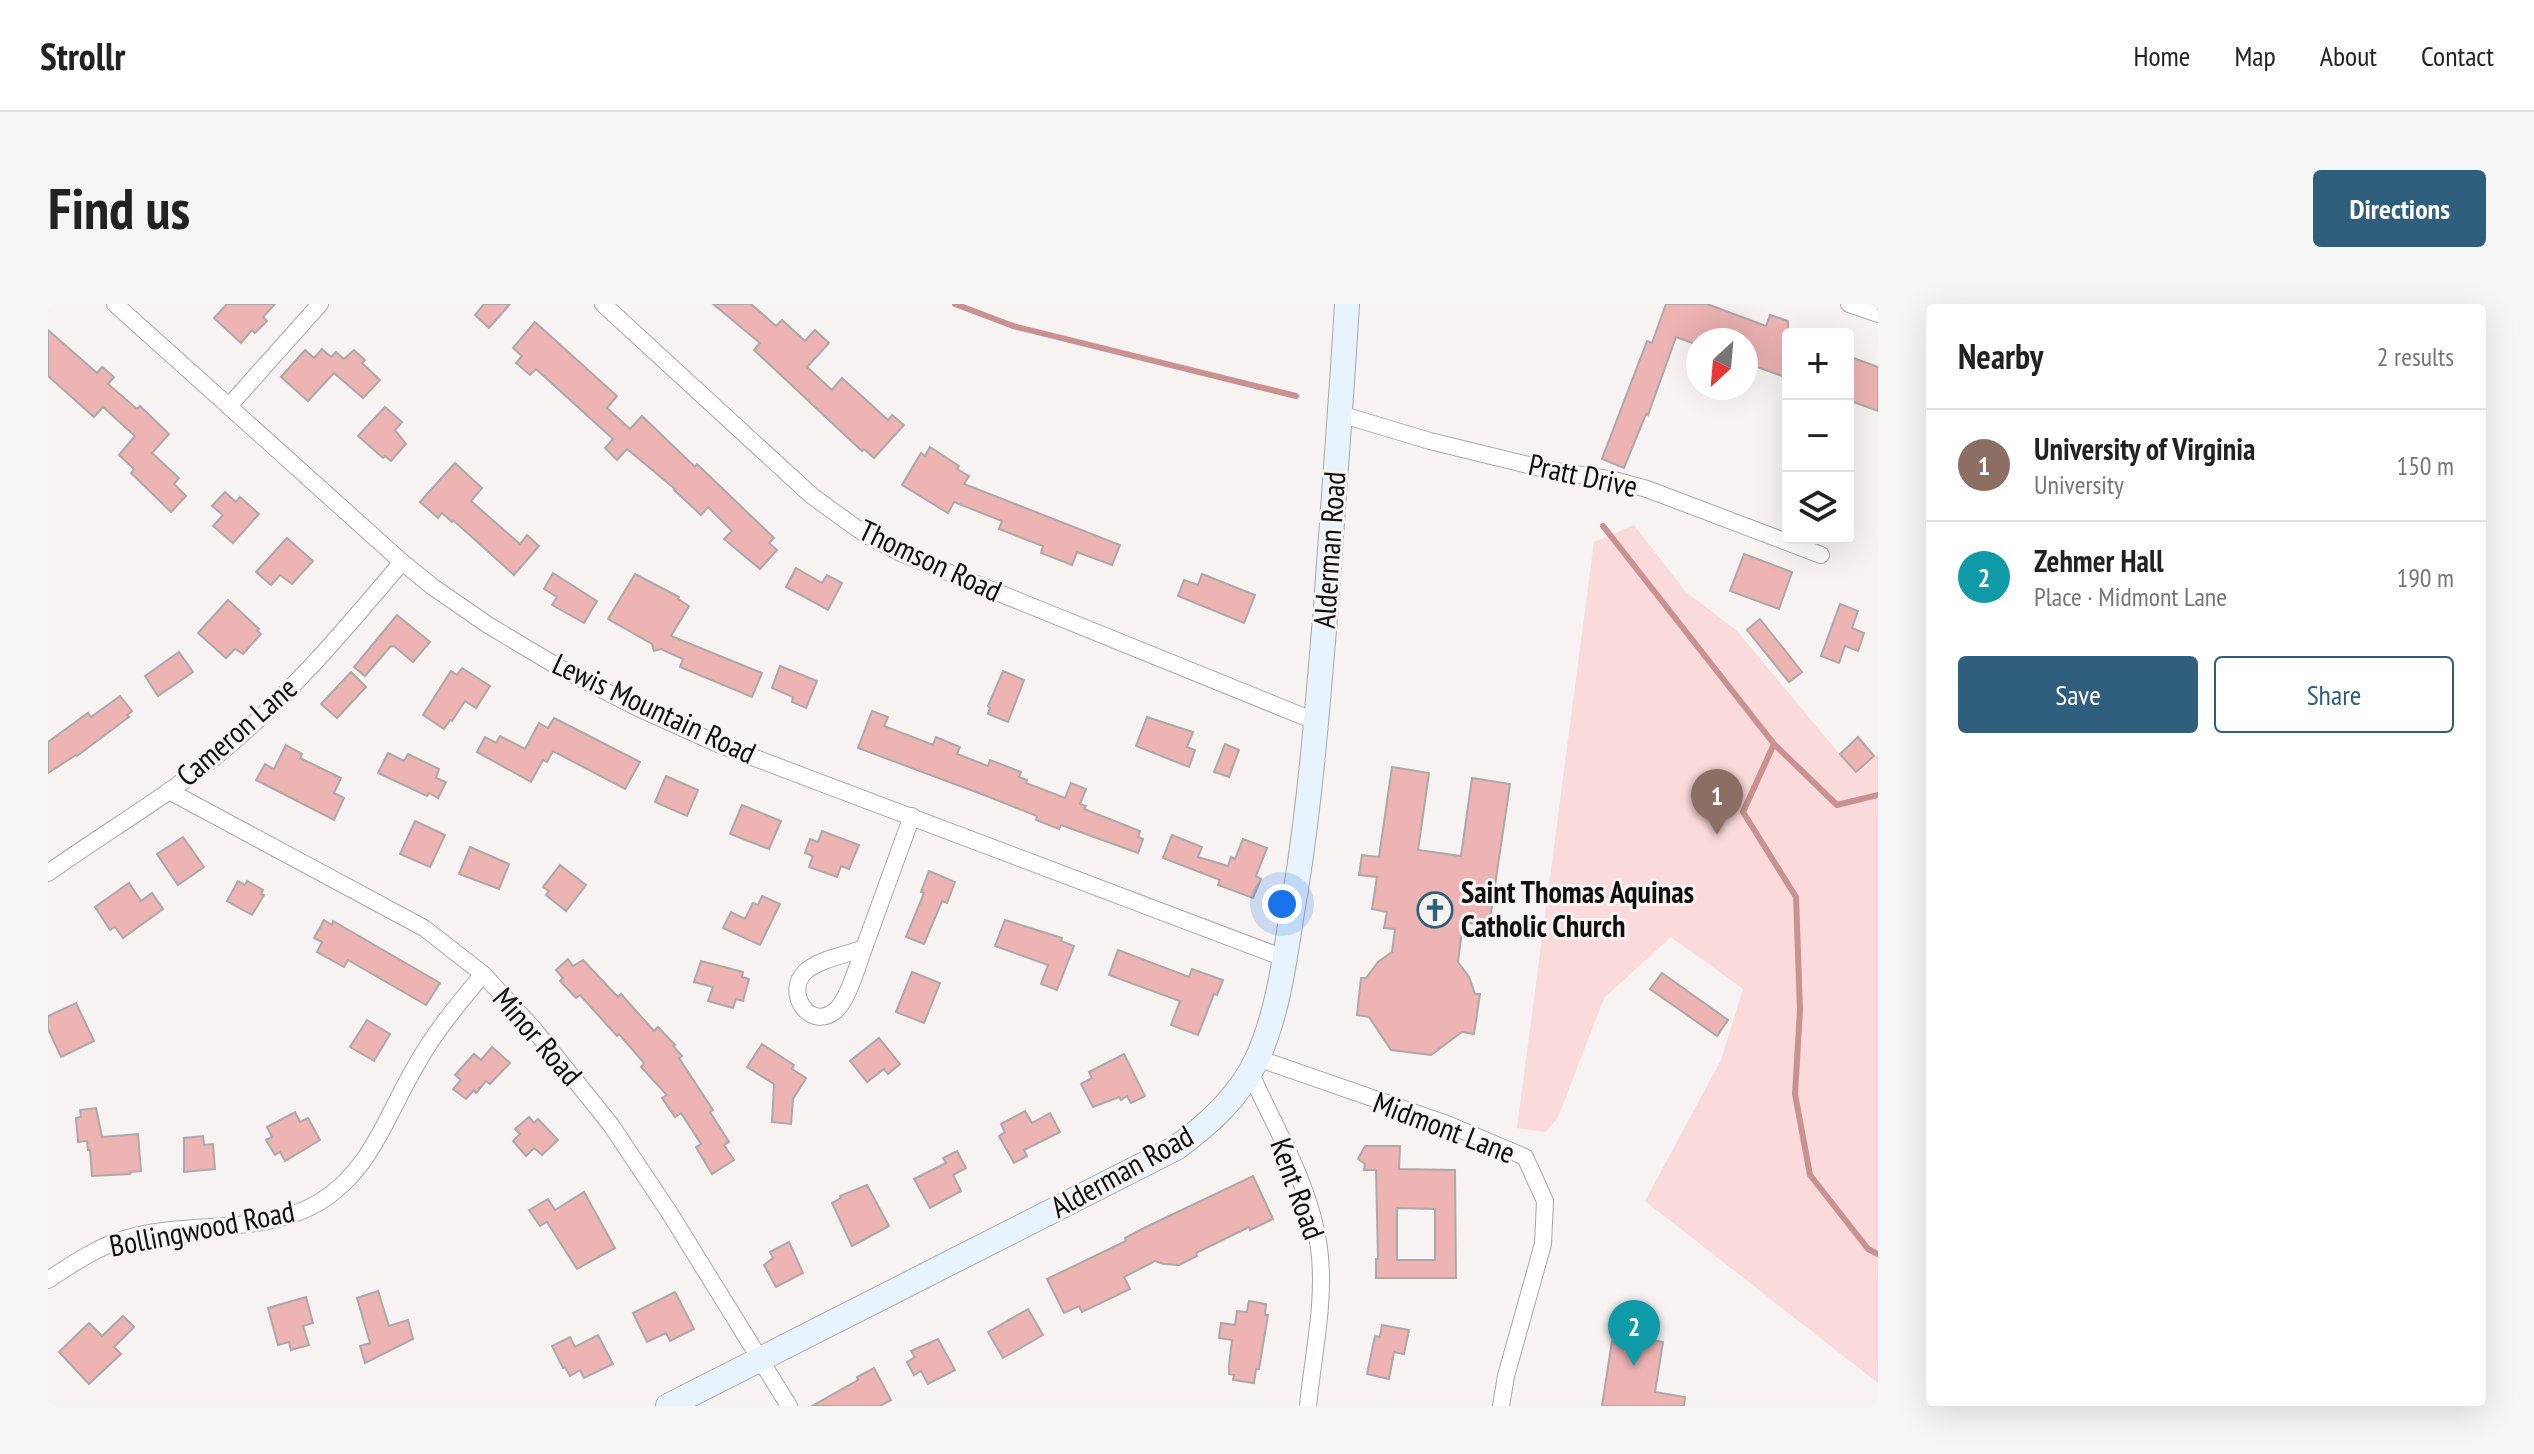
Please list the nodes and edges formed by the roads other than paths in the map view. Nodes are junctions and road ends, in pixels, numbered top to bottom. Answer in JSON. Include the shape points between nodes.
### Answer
{"nodes":[{"id":1,"x":115,"y":304,"type":"edge"},
{"id":2,"x":320,"y":304,"type":"edge"},
{"id":3,"x":603,"y":304,"type":"edge"},
{"id":4,"x":1347,"y":304,"type":"edge"},
{"id":5,"x":1849,"y":304,"type":"edge"},
{"id":6,"x":1878,"y":314,"type":"edge"},
{"id":7,"x":229,"y":406,"type":"junction"},
{"id":8,"x":1340,"y":414,"type":"junction"},
{"id":9,"x":1821,"y":555,"type":"dead end"},
{"id":10,"x":402,"y":562,"type":"junction"},
{"id":11,"x":1317,"y":722,"type":"junction"},
{"id":12,"x":169,"y":791,"type":"junction"},
{"id":13,"x":912,"y":816,"type":"junction"},
{"id":14,"x":48,"y":873,"type":"edge"},
{"id":15,"x":864,"y":948,"type":"junction"},
{"id":16,"x":1284,"y":958,"type":"junction"},
{"id":17,"x":483,"y":974,"type":"junction"},
{"id":18,"x":1254,"y":1065,"type":"junction"},
{"id":19,"x":48,"y":1280,"type":"edge"},
{"id":20,"x":759,"y":1359,"type":"junction"},
{"id":21,"x":668,"y":1406,"type":"edge"},
{"id":22,"x":789,"y":1406,"type":"edge"},
{"id":23,"x":1308,"y":1406,"type":"edge"},
{"id":24,"x":1501,"y":1406,"type":"edge"}],
"edges":[{"from":1,"to":7,"type":"street","name":"Lewis Mountain Road"},
{"from":2,"to":7,"type":"street"},
{"from":3,"to":11,"type":"street","name":"Thomson Road","via":[[812,496],[866,535]]},
{"from":4,"to":8,"type":"main road","name":"Alderman Road"},
{"from":5,"to":6,"type":"street"},
{"from":7,"to":10,"type":"street","name":"Lewis Mountain Road"},
{"from":8,"to":9,"type":"street","name":"Pratt Drive","via":[[1430,441],[1647,489]]},
{"from":8,"to":11,"type":"main road","name":"Alderman Road"},
{"from":10,"to":12,"type":"street","name":"Cameron Lane","via":[[278,702]]},
{"from":10,"to":13,"type":"street","name":"Lewis Mountain Road","via":[[488,625],[638,708],[718,744]]},
{"from":11,"to":16,"type":"main road","name":"Alderman Road"},
{"from":12,"to":14,"type":"street","name":"Cameron Lane"},
{"from":12,"to":17,"type":"street","name":"Minor Road","via":[[424,928]]},
{"from":13,"to":15,"type":"street"},
{"from":13,"to":16,"type":"street","name":"Lewis Mountain Road"},
{"from":15,"to":15,"type":"street","via":[[841,1005],[828,1015],[807,1013],[796,994],[804,973]]},
{"from":16,"to":18,"type":"main road","name":"Alderman Road","via":[[1268,1031]]},
{"from":17,"to":19,"type":"street","name":"Bollingwood Road","via":[[419,1060],[376,1145],[340,1187],[317,1203],[275,1219],[117,1241]]},
{"from":17,"to":20,"type":"street","name":"Minor Road","via":[[611,1125]]},
{"from":18,"to":20,"type":"main road","name":"Alderman Road","via":[[1224,1107],[1176,1148]]},
{"from":18,"to":23,"type":"street","name":"Kent Road","via":[[1306,1194],[1320,1250]]},
{"from":18,"to":24,"type":"street","name":"Midmont Lane","via":[[1447,1124],[1525,1157],[1545,1201],[1543,1244]]},
{"from":20,"to":21,"type":"main road","name":"Alderman Road"},
{"from":20,"to":22,"type":"street","name":"Minor Road"}]}
